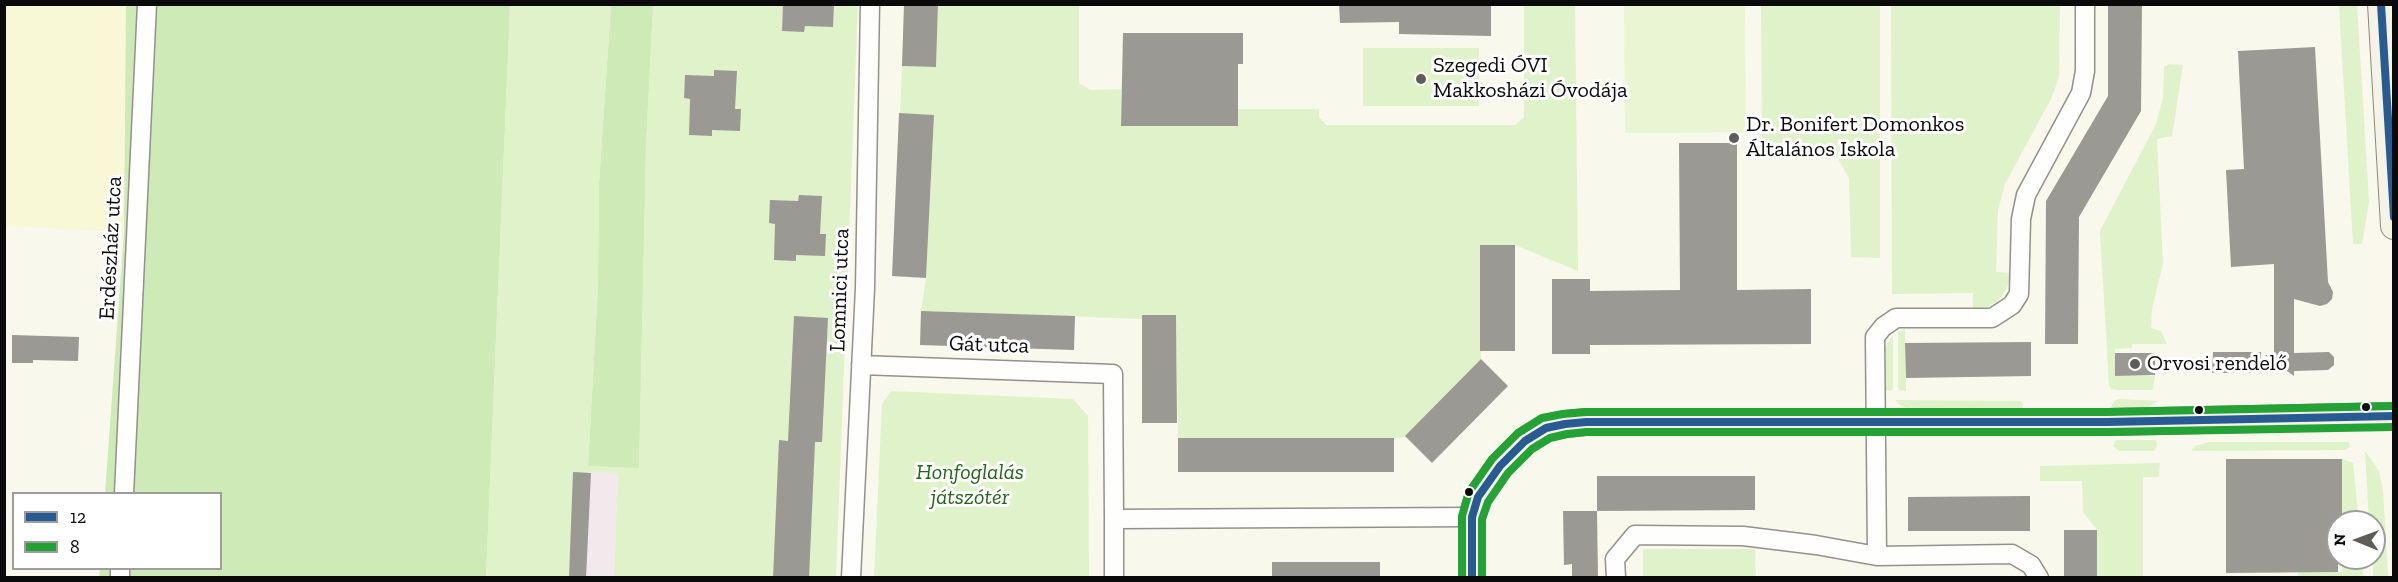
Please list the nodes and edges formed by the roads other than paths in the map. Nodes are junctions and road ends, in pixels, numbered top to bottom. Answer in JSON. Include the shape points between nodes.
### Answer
{"nodes":[{"id":1,"x":147,"y":4,"type":"edge"},
{"id":2,"x":870,"y":4,"type":"edge"},
{"id":3,"x":2085,"y":4,"type":"edge"},
{"id":4,"x":2381,"y":4,"type":"edge"},
{"id":5,"x":2394,"y":226,"type":"edge"},
{"id":6,"x":861,"y":365,"type":"junction"},
{"id":7,"x":2394,"y":416,"type":"edge"},
{"id":8,"x":1876,"y":421,"type":"junction"},
{"id":9,"x":124,"y":492,"type":"edge"},
{"id":10,"x":1472,"y":517,"type":"junction"},
{"id":11,"x":1114,"y":519,"type":"junction"},
{"id":12,"x":1877,"y":556,"type":"junction"},
{"id":13,"x":851,"y":578,"type":"edge"},
{"id":14,"x":1114,"y":578,"type":"edge"},
{"id":15,"x":1472,"y":578,"type":"edge"},
{"id":16,"x":1616,"y":578,"type":"edge"},
{"id":17,"x":2038,"y":578,"type":"edge"}],
"edges":[{"from":1,"to":9,"type":"street","name":"Erdészház utca"},
{"from":2,"to":6,"type":"street","name":"Lomnici utca","via":[[869,169]]},
{"from":3,"to":8,"type":"street","via":[[2085,71],[2081,93],[2026,195],[2021,219],[2019,294],[2012,305],[1992,318],[1896,318],[1882,327],[1875,337]]},
{"from":4,"to":5,"type":"street"},
{"from":6,"to":11,"type":"street","name":"Gát utca","via":[[1113,374]]},
{"from":6,"to":13,"type":"street","name":"Lomnici utca"},
{"from":7,"to":8,"type":"street","via":[[2108,422]]},
{"from":8,"to":10,"type":"street","via":[[1586,422],[1545,428],[1500,466],[1478,497]]},
{"from":8,"to":12,"type":"street"},
{"from":10,"to":11,"type":"street"},
{"from":10,"to":15,"type":"street"},
{"from":11,"to":14,"type":"street","name":"Gát utca"},
{"from":12,"to":16,"type":"street","via":[[1743,536],[1635,535],[1615,559]]},
{"from":12,"to":17,"type":"street","via":[[2012,554],[2031,565]]}]}
